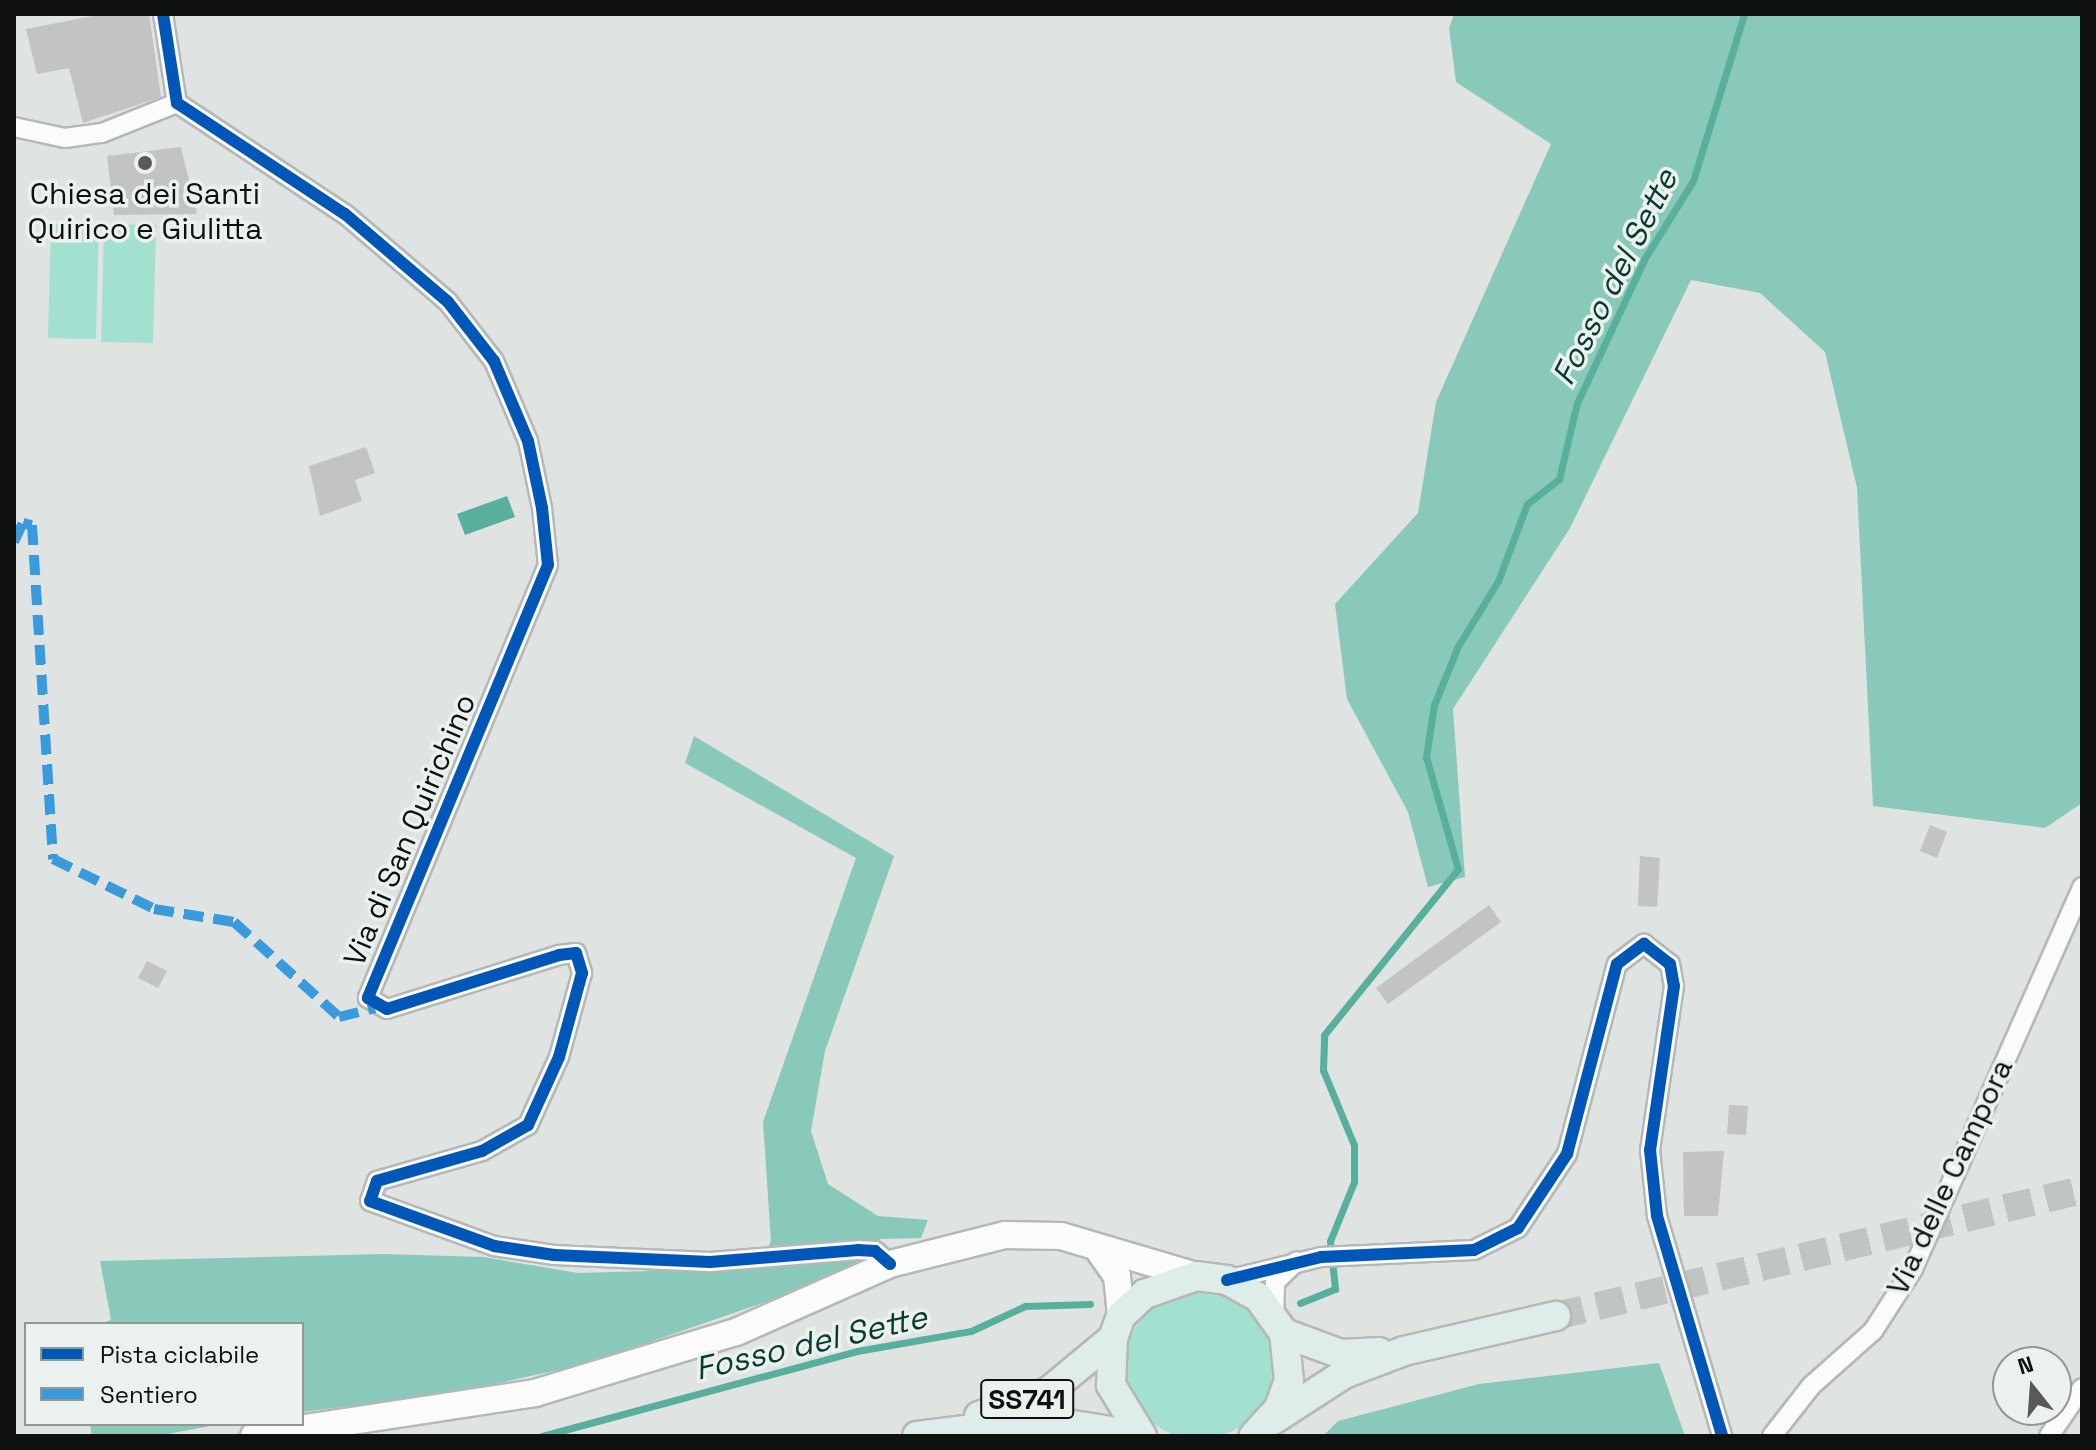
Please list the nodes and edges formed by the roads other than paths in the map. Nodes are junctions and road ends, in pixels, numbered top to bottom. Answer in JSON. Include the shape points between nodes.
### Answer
{"nodes":[{"id":1,"x":163,"y":14,"type":"edge"},
{"id":2,"x":177,"y":103,"type":"junction"},
{"id":3,"x":14,"y":127,"type":"edge"},
{"id":4,"x":2082,"y":887,"type":"edge"},
{"id":5,"x":1098,"y":1249,"type":"junction"},
{"id":6,"x":1298,"y":1260,"type":"junction"},
{"id":7,"x":890,"y":1264,"type":"junction"},
{"id":8,"x":1196,"y":1276,"type":"junction"},
{"id":9,"x":1227,"y":1280,"type":"junction"},
{"id":10,"x":1556,"y":1316,"type":"tunnel mouth"},
{"id":11,"x":1279,"y":1325,"type":"junction"},
{"id":12,"x":1117,"y":1327,"type":"junction"},
{"id":13,"x":1404,"y":1351,"type":"junction"},
{"id":14,"x":2082,"y":1388,"type":"edge"},
{"id":15,"x":1262,"y":1430,"type":"edge"},
{"id":16,"x":921,"y":1435,"type":"edge"},
{"id":17,"x":254,"y":1436,"type":"edge"},
{"id":18,"x":1142,"y":1436,"type":"edge"},
{"id":19,"x":1722,"y":1436,"type":"edge"},
{"id":20,"x":1772,"y":1436,"type":"edge"},
{"id":21,"x":2049,"y":1436,"type":"edge"}],
"edges":[{"from":1,"to":2,"type":"street"},
{"from":2,"to":3,"type":"street","via":[[102,133],[65,138]]},
{"from":2,"to":7,"type":"street","name":"Via di San Quirichino","via":[[345,214],[448,302],[494,361],[528,441],[542,508],[548,565],[368,998],[387,1009],[568,954],[583,962],[582,973],[559,1057],[528,1125],[482,1151],[377,1181],[370,1201],[494,1246],[554,1255],[710,1262],[858,1250],[875,1251]]},
{"from":4,"to":20,"type":"street","name":"Via delle Campora","via":[[1913,1269],[1873,1331],[1811,1386]]},
{"from":5,"to":7,"type":"main road","via":[[1024,1232]]},
{"from":5,"to":8,"type":"main road"},
{"from":5,"to":12,"type":"main road","via":[[1117,1276]]},
{"from":6,"to":9,"type":"street"},
{"from":6,"to":11,"type":"street","via":[[1275,1282]]},
{"from":6,"to":19,"type":"street","via":[[1474,1250],[1518,1228],[1567,1154],[1617,964],[1644,944],[1670,964],[1674,986],[1650,1150],[1657,1216]]},
{"from":7,"to":17,"type":"main road","via":[[736,1332],[550,1389]]},
{"from":8,"to":9,"type":"main road","number":"SS741"},
{"from":8,"to":12,"type":"main road","number":"SS741","via":[[1163,1284]]},
{"from":9,"to":11,"type":"main road"},
{"from":10,"to":13,"type":"main road"},
{"from":11,"to":13,"type":"main road","via":[[1341,1354]]},
{"from":11,"to":15,"type":"main road","via":[[1289,1380]]},
{"from":12,"to":16,"type":"main road","number":"SS741","via":[[1048,1392]]},
{"from":12,"to":18,"type":"main road","number":"SS741","via":[[1111,1385]]},
{"from":13,"to":15,"type":"main road","via":[[1344,1374]]},
{"from":14,"to":21,"type":"street"},
{"from":16,"to":18,"type":"main road","number":"SS741","via":[[1043,1420]]}]}
